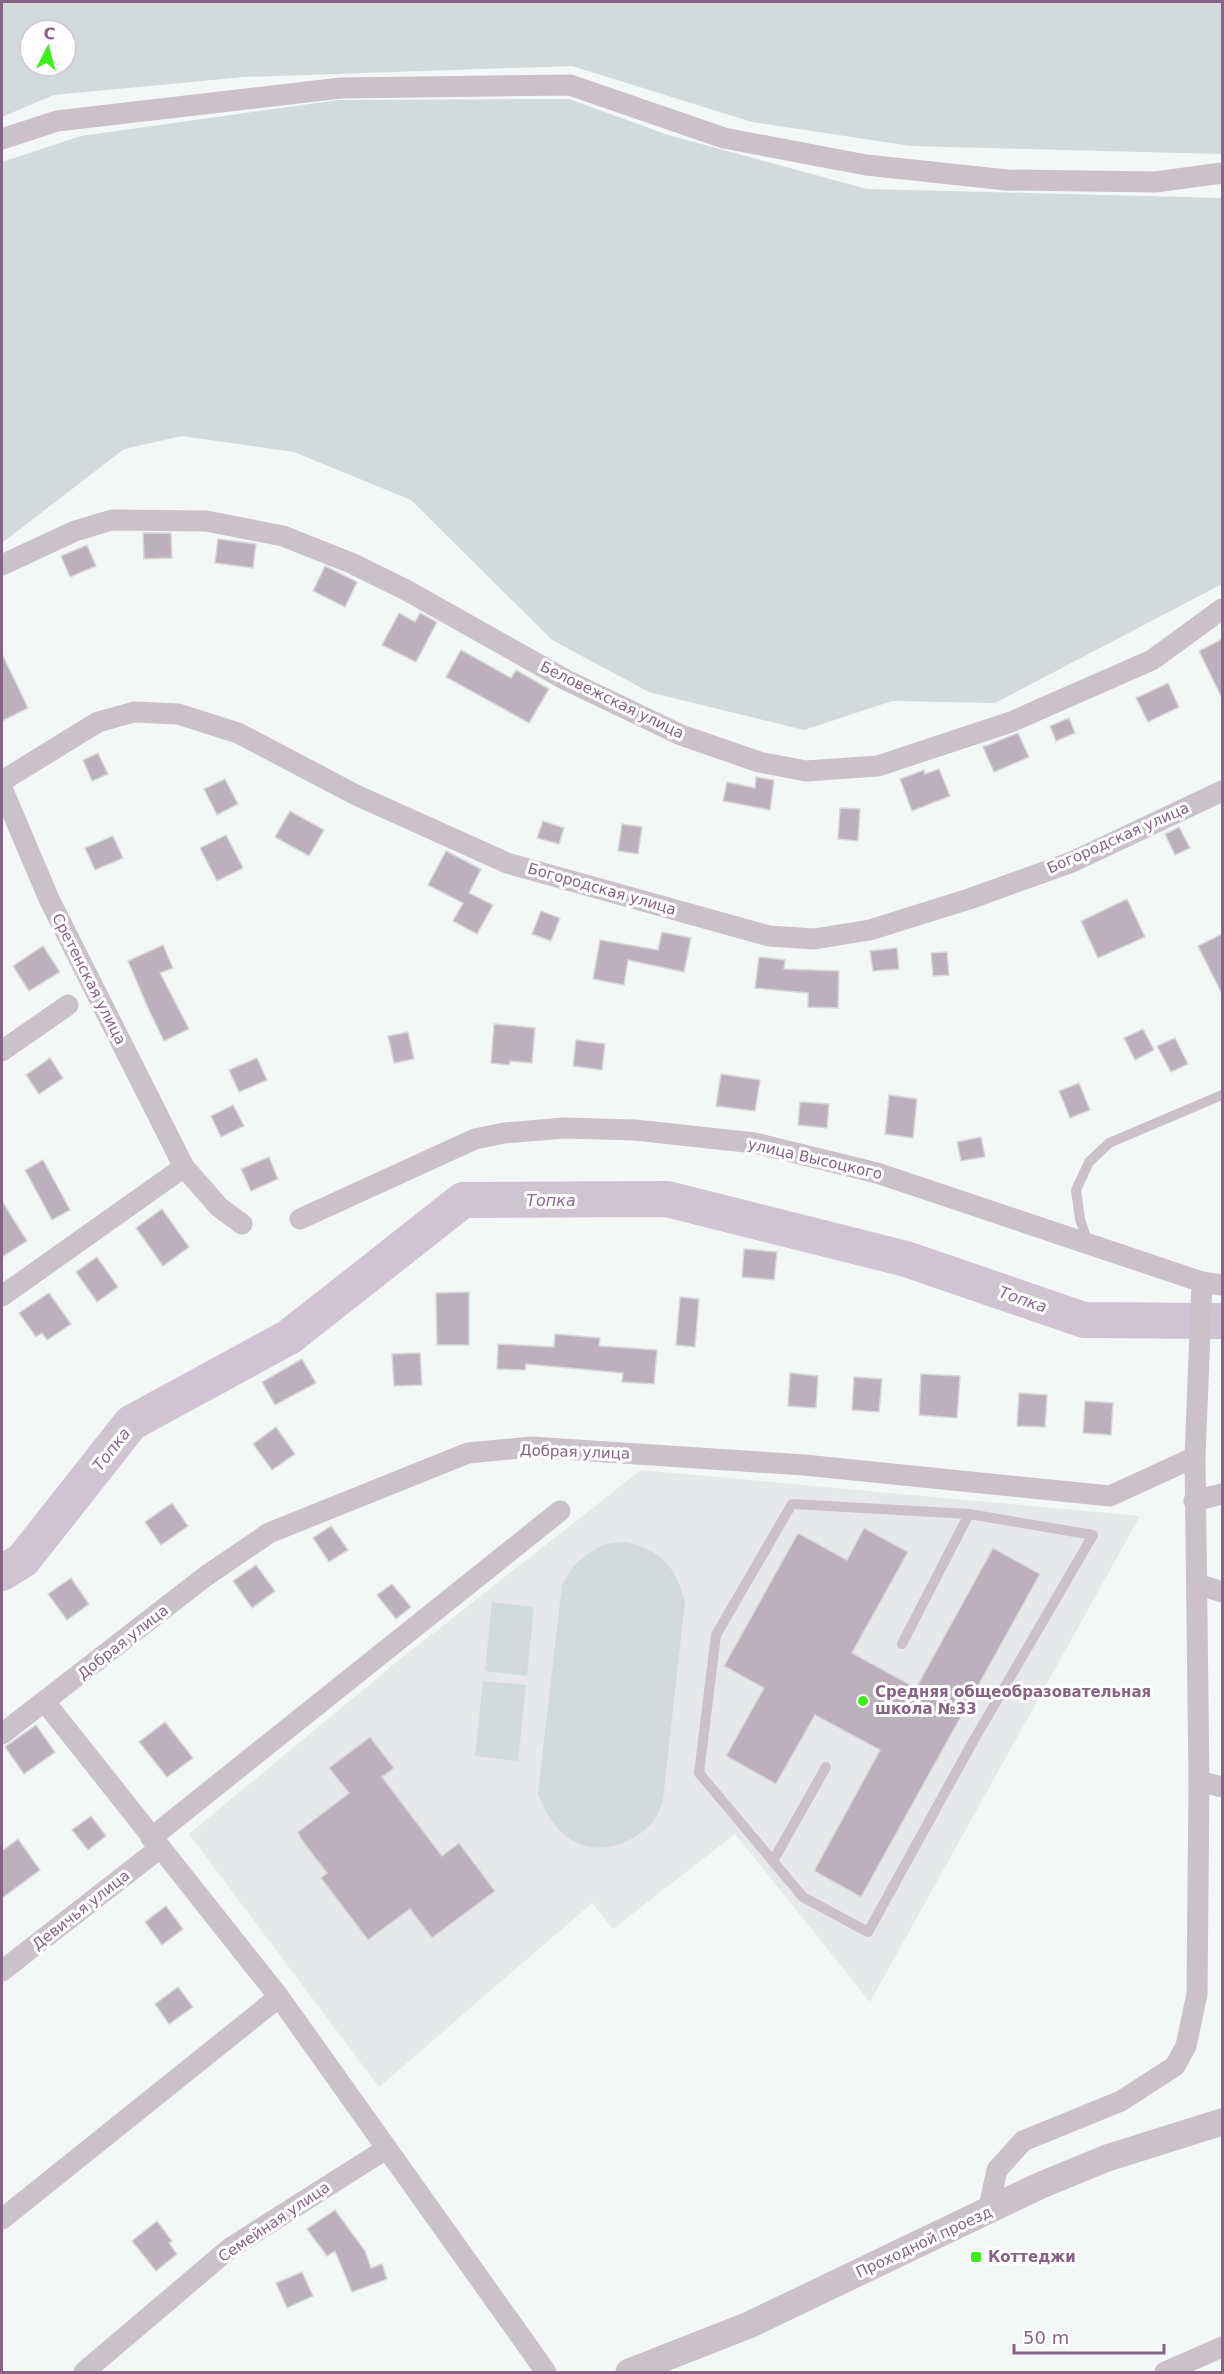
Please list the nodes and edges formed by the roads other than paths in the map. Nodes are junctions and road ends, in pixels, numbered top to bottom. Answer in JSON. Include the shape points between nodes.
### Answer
{"nodes":[{"id":1,"x":2,"y":140,"type":"edge"},
{"id":2,"x":1222,"y":173,"type":"edge"},
{"id":3,"x":2,"y":565,"type":"edge"},
{"id":4,"x":1222,"y":609,"type":"edge"},
{"id":5,"x":2,"y":781,"type":"edge"},
{"id":6,"x":2,"y":788,"type":"edge"},
{"id":7,"x":1222,"y":791,"type":"edge"},
{"id":8,"x":68,"y":1005,"type":"dead end"},
{"id":9,"x":2,"y":1051,"type":"edge"},
{"id":10,"x":1222,"y":1095,"type":"edge"},
{"id":11,"x":184,"y":1167,"type":"junction"},
{"id":12,"x":300,"y":1219,"type":"dead end"},
{"id":13,"x":242,"y":1224,"type":"dead end"},
{"id":14,"x":1088,"y":1244,"type":"junction"},
{"id":15,"x":1202,"y":1282,"type":"junction"},
{"id":16,"x":1222,"y":1285,"type":"edge"},
{"id":17,"x":2,"y":1296,"type":"edge"},
{"id":18,"x":1195,"y":1457,"type":"junction"},
{"id":19,"x":1195,"y":1492,"type":"junction"},
{"id":20,"x":1222,"y":1494,"type":"edge"},
{"id":21,"x":560,"y":1511,"type":"dead end"},
{"id":22,"x":969,"y":1514,"type":"junction"},
{"id":23,"x":1197,"y":1584,"type":"junction"},
{"id":24,"x":1222,"y":1592,"type":"edge"},
{"id":25,"x":902,"y":1644,"type":"dead end"},
{"id":26,"x":45,"y":1702,"type":"junction"},
{"id":27,"x":2,"y":1734,"type":"edge"},
{"id":28,"x":826,"y":1767,"type":"dead end"},
{"id":29,"x":1199,"y":1781,"type":"junction"},
{"id":30,"x":1222,"y":1787,"type":"edge"},
{"id":31,"x":155,"y":1843,"type":"junction"},
{"id":32,"x":773,"y":1861,"type":"junction"},
{"id":33,"x":2,"y":1971,"type":"edge"},
{"id":34,"x":279,"y":1997,"type":"junction"},
{"id":35,"x":1222,"y":2122,"type":"edge"},
{"id":36,"x":386,"y":2149,"type":"junction"},
{"id":37,"x":988,"y":2212,"type":"junction"},
{"id":38,"x":2,"y":2219,"type":"edge"},
{"id":39,"x":1222,"y":2347,"type":"edge"},
{"id":40,"x":84,"y":2373,"type":"edge"},
{"id":41,"x":546,"y":2373,"type":"edge"},
{"id":42,"x":629,"y":2373,"type":"edge"},
{"id":43,"x":1165,"y":2373,"type":"edge"}],
"edges":[{"from":1,"to":2,"type":"street","via":[[57,121],[341,88],[570,86],[724,138],[866,165],[1007,180],[1155,182]]},
{"from":3,"to":4,"type":"street","name":"Беловежская улица","via":[[75,531],[112,520],[206,521],[283,536],[406,590],[566,680],[681,735],[759,762],[806,771],[878,766],[1011,722],[1152,660]]},
{"from":5,"to":7,"type":"street","name":"Богородская улица","via":[[98,722],[134,712],[178,714],[237,733],[356,795],[507,863],[769,936],[814,939],[870,930],[1072,862]]},
{"from":6,"to":11,"type":"street","name":"Сретенская улица","via":[[49,899]]},
{"from":8,"to":9,"type":"street"},
{"from":10,"to":14,"type":"lane","via":[[1109,1143],[1089,1162],[1076,1190]]},
{"from":11,"to":13,"type":"street","name":"Сретенская улица","via":[[219,1207]]},
{"from":11,"to":17,"type":"street"},
{"from":12,"to":14,"type":"street","name":"улица Высоцкого","via":[[476,1139],[564,1128],[635,1130],[755,1143],[877,1173]]},
{"from":14,"to":15,"type":"street","name":"улица Высоцкого"},
{"from":15,"to":16,"type":"street","name":"улица Высоцкого"},
{"from":15,"to":18,"type":"street"},
{"from":18,"to":19,"type":"street"},
{"from":18,"to":26,"type":"street","name":"Добрая улица","via":[[1110,1496],[804,1465],[531,1447],[468,1454],[269,1533],[206,1576]]},
{"from":19,"to":20,"type":"street"},
{"from":19,"to":23,"type":"street"},
{"from":21,"to":31,"type":"street","name":"Девичья улица"},
{"from":22,"to":25,"type":"lane"},
{"from":22,"to":32,"type":"lane","via":[[792,1504],[716,1635],[699,1773]]},
{"from":22,"to":32,"type":"lane","via":[[1094,1535],[868,1932],[803,1897]]},
{"from":23,"to":24,"type":"street"},
{"from":23,"to":29,"type":"street"},
{"from":26,"to":27,"type":"street","name":"Добрая улица"},
{"from":26,"to":31,"type":"street"},
{"from":28,"to":32,"type":"lane"},
{"from":29,"to":30,"type":"street"},
{"from":29,"to":37,"type":"street","via":[[1197,1994],[1186,2046],[1175,2066],[1121,2101],[1023,2141],[997,2170]]},
{"from":31,"to":33,"type":"street","name":"Девичья улица"},
{"from":31,"to":34,"type":"street"},
{"from":34,"to":36,"type":"street"},
{"from":34,"to":38,"type":"street"},
{"from":35,"to":37,"type":"street","name":"Проходной проезд","via":[[1107,2158]]},
{"from":36,"to":40,"type":"street","name":"Семейная улица","via":[[230,2248]]},
{"from":36,"to":41,"type":"street"},
{"from":37,"to":42,"type":"street","name":"Проходной проезд","via":[[749,2325]]},
{"from":39,"to":43,"type":"street"}]}
